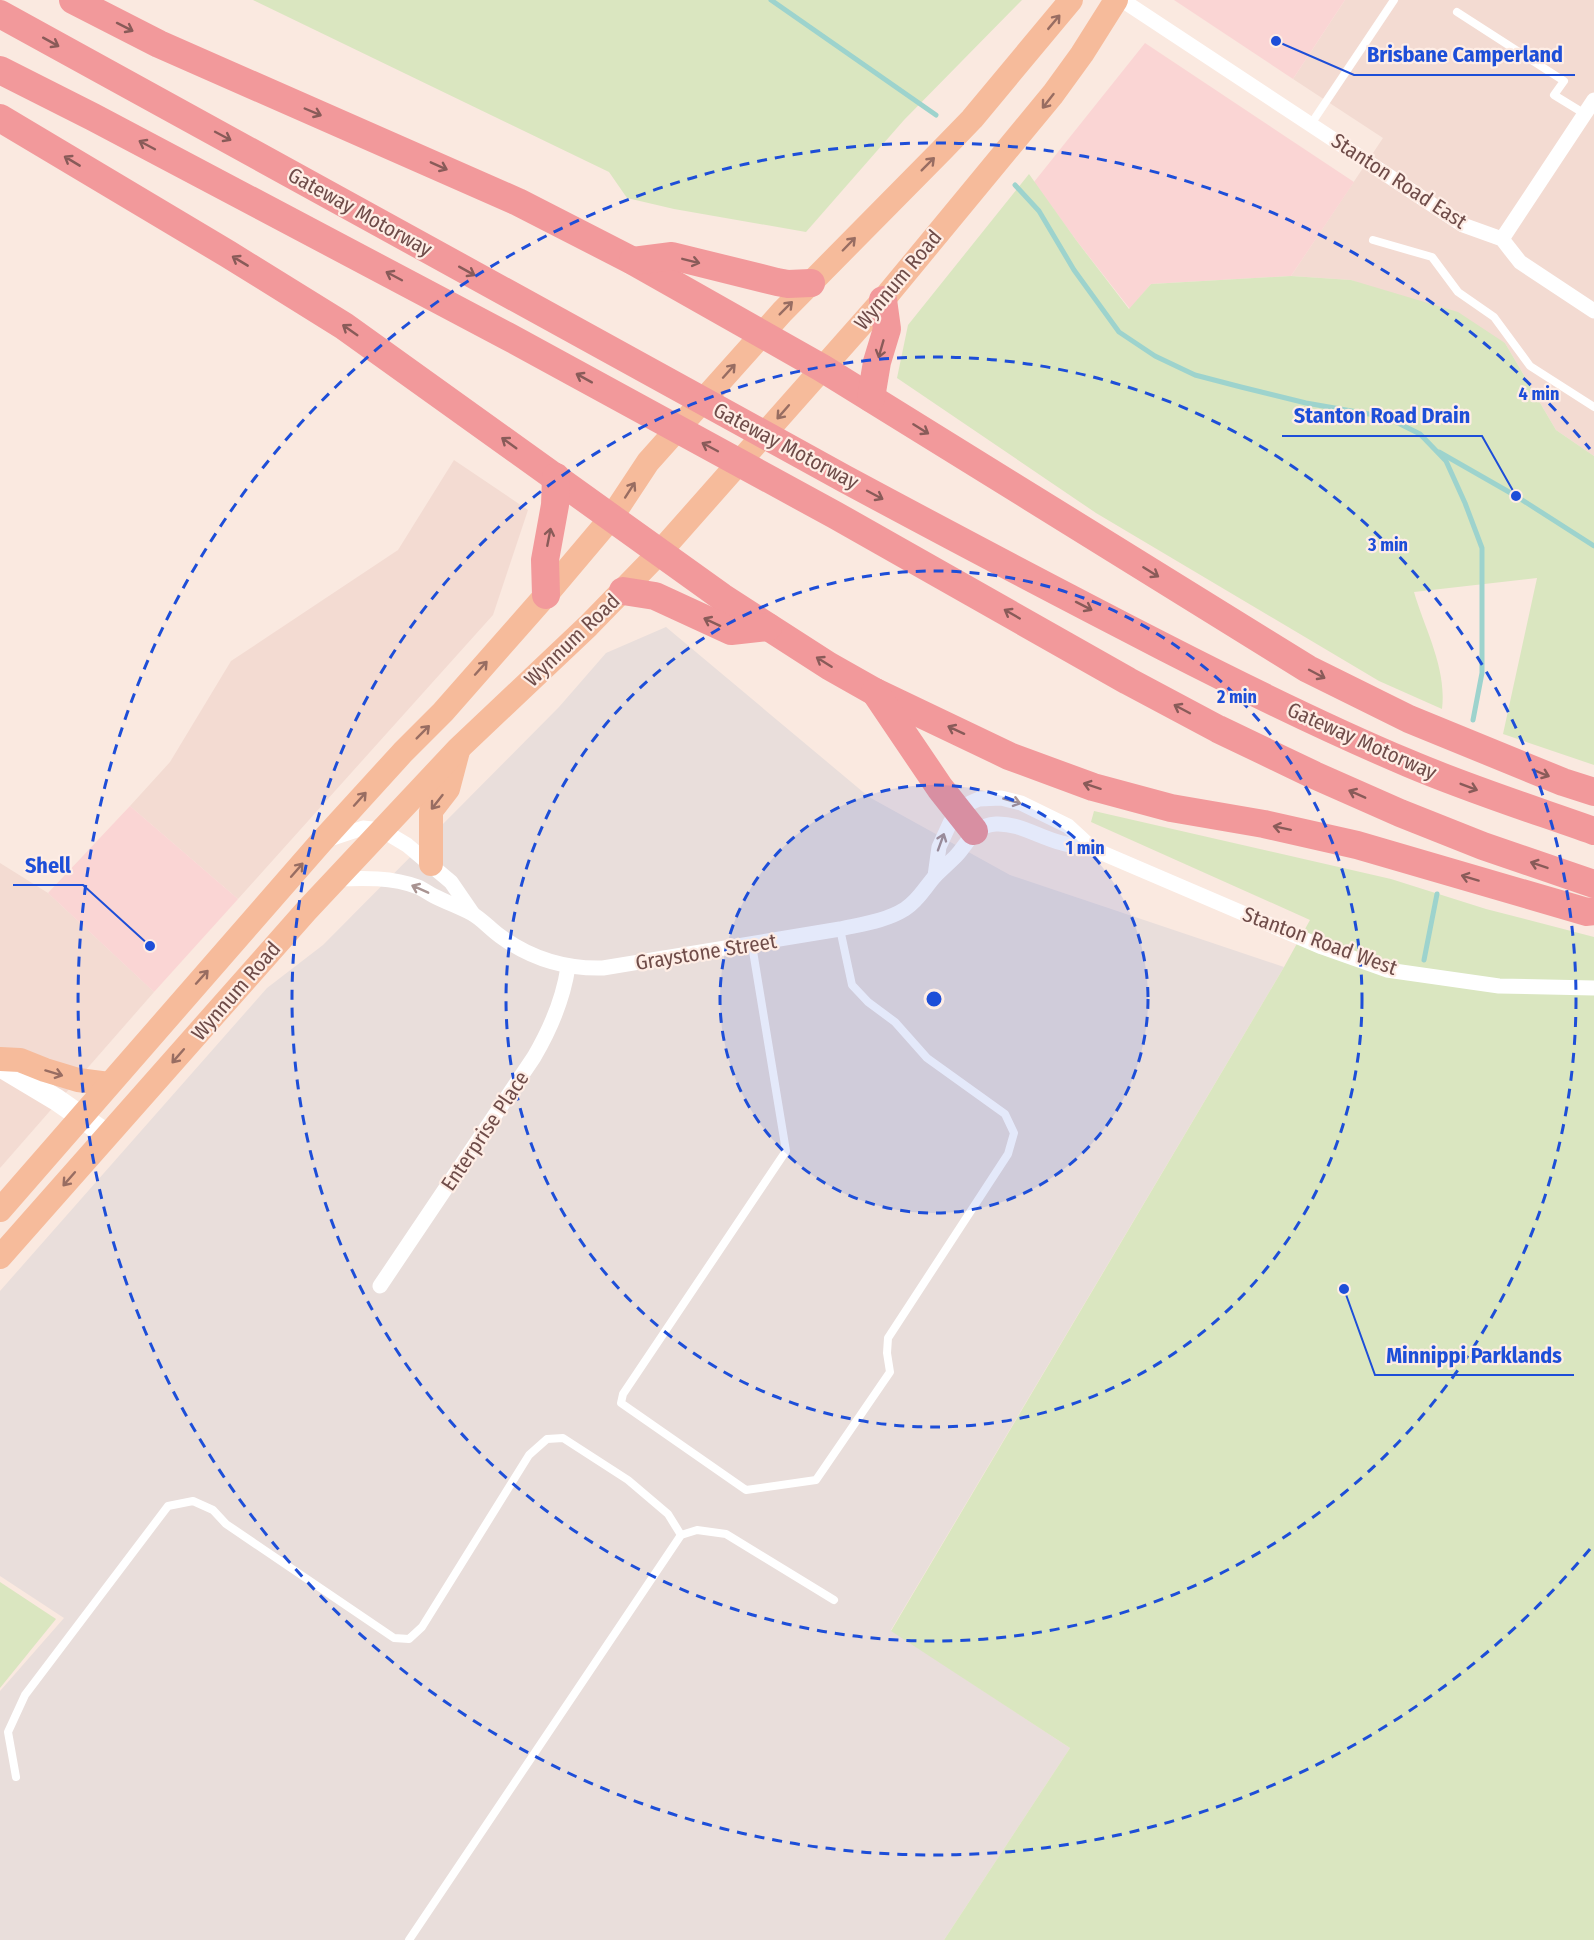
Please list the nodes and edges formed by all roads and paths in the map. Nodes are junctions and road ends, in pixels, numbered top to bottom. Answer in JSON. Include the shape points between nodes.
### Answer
{"nodes":[{"id":1,"x":73,"y":0,"type":"edge"},
{"id":2,"x":1071,"y":0,"type":"edge"},
{"id":3,"x":1116,"y":0,"type":"edge"},
{"id":4,"x":1122,"y":0,"type":"edge"},
{"id":5,"x":1394,"y":0,"type":"edge"},
{"id":6,"x":1457,"y":12,"type":"dead end"},
{"id":7,"x":0,"y":14,"type":"edge"},
{"id":8,"x":0,"y":70,"type":"edge"},
{"id":9,"x":1591,"y":105,"type":"edge"},
{"id":10,"x":0,"y":118,"type":"edge"},
{"id":11,"x":1311,"y":124,"type":"junction"},
{"id":12,"x":1502,"y":239,"type":"junction"},
{"id":13,"x":1373,"y":240,"type":"dead end"},
{"id":14,"x":633,"y":261,"type":"junction"},
{"id":15,"x":811,"y":283,"type":"junction"},
{"id":16,"x":883,"y":300,"type":"junction"},
{"id":17,"x":1594,"y":311,"type":"edge"},
{"id":18,"x":762,"y":334,"type":"junction"},
{"id":19,"x":822,"y":368,"type":"junction"},
{"id":20,"x":871,"y":398,"type":"junction"},
{"id":21,"x":1594,"y":407,"type":"edge"},
{"id":22,"x":556,"y":477,"type":"junction"},
{"id":23,"x":611,"y":518,"type":"junction"},
{"id":24,"x":660,"y":552,"type":"junction"},
{"id":25,"x":623,"y":591,"type":"junction"},
{"id":26,"x":546,"y":595,"type":"junction"},
{"id":27,"x":768,"y":627,"type":"junction"},
{"id":28,"x":875,"y":692,"type":"junction"},
{"id":29,"x":458,"y":749,"type":"junction"},
{"id":30,"x":1594,"y":792,"type":"edge"},
{"id":31,"x":966,"y":822,"type":"junction"},
{"id":32,"x":382,"y":830,"type":"junction"},
{"id":33,"x":1594,"y":831,"type":"edge"},
{"id":34,"x":321,"y":842,"type":"junction"},
{"id":35,"x":1093,"y":849,"type":"junction"},
{"id":36,"x":431,"y":864,"type":"junction"},
{"id":37,"x":935,"y":876,"type":"junction"},
{"id":38,"x":336,"y":879,"type":"junction"},
{"id":39,"x":1594,"y":884,"type":"edge"},
{"id":40,"x":1594,"y":911,"type":"edge"},
{"id":41,"x":473,"y":914,"type":"junction"},
{"id":42,"x":840,"y":929,"type":"junction"},
{"id":43,"x":752,"y":945,"type":"junction"},
{"id":44,"x":568,"y":966,"type":"junction"},
{"id":45,"x":1594,"y":988,"type":"edge"},
{"id":46,"x":0,"y":1059,"type":"edge"},
{"id":47,"x":0,"y":1066,"type":"edge"},
{"id":48,"x":109,"y":1084,"type":"junction"},
{"id":49,"x":81,"y":1116,"type":"junction"},
{"id":50,"x":107,"y":1135,"type":"junction"},
{"id":51,"x":0,"y":1210,"type":"edge"},
{"id":52,"x":0,"y":1257,"type":"edge"},
{"id":53,"x":380,"y":1286,"type":"dead end"},
{"id":54,"x":681,"y":1535,"type":"junction"},
{"id":55,"x":834,"y":1600,"type":"dead end"},
{"id":56,"x":16,"y":1777,"type":"dead end"},
{"id":57,"x":409,"y":1940,"type":"edge"}],
"edges":[{"from":1,"to":14,"type":"highway","one_way":true,"via":[[159,44],[518,202]]},
{"from":15,"to":2,"type":"main road","name":"Wynnum Road","one_way":true,"via":[[965,126]]},
{"from":3,"to":16,"type":"main road","name":"Wynnum Road","one_way":true,"via":[[1053,94]]},
{"from":4,"to":11,"type":"street","name":"Stanton Road East"},
{"from":5,"to":11,"type":"lane"},
{"from":6,"to":9,"type":"lane","via":[[1564,81],[1554,95]]},
{"from":7,"to":33,"type":"highway","name":"Gateway Motorway","one_way":true,"via":[[1025,576],[1269,700],[1410,764]]},
{"from":39,"to":8,"type":"highway","name":"Gateway Motorway","one_way":true,"via":[[1400,813],[1218,729],[636,406]]},
{"from":9,"to":12,"type":"street"},
{"from":22,"to":10,"type":"highway","one_way":true,"via":[[344,326]]},
{"from":11,"to":12,"type":"street","name":"Stanton Road East","via":[[1463,225]]},
{"from":12,"to":17,"type":"street","via":[[1520,262]]},
{"from":13,"to":21,"type":"lane","via":[[1432,257],[1458,292],[1494,316],[1530,366]]},
{"from":14,"to":15,"type":"highway","one_way":true,"via":[[672,256],[767,280]]},
{"from":14,"to":18,"type":"highway"},
{"from":18,"to":15,"type":"main road","name":"Wynnum Road","one_way":true},
{"from":16,"to":19,"type":"main road","name":"Wynnum Road"},
{"from":16,"to":20,"type":"highway","one_way":true,"via":[[887,329]]},
{"from":18,"to":19,"type":"highway"},
{"from":23,"to":18,"type":"main road","name":"Wynnum Road","one_way":true,"via":[[648,462]]},
{"from":19,"to":20,"type":"highway"},
{"from":19,"to":24,"type":"main road","name":"Wynnum Road","one_way":true},
{"from":20,"to":30,"type":"highway","one_way":true,"via":[[1308,669],[1430,728]]},
{"from":22,"to":23,"type":"highway"},
{"from":26,"to":22,"type":"highway","one_way":true,"via":[[545,560]]},
{"from":23,"to":24,"type":"highway"},
{"from":23,"to":26,"type":"main road","name":"Wynnum Road"},
{"from":24,"to":25,"type":"main road","name":"Wynnum Road"},
{"from":24,"to":27,"type":"highway"},
{"from":27,"to":25,"type":"highway","one_way":true,"via":[[731,631],[655,596]]},
{"from":25,"to":29,"type":"main road","name":"Wynnum Road"},
{"from":34,"to":26,"type":"main road","name":"Wynnum Road","one_way":true},
{"from":28,"to":27,"type":"highway","one_way":true},
{"from":28,"to":31,"type":"highway"},
{"from":40,"to":28,"type":"highway","one_way":true,"via":[[1540,899],[1358,844],[1172,808],[1112,792],[1009,756]]},
{"from":29,"to":32,"type":"main road","name":"Wynnum Road"},
{"from":29,"to":36,"type":"main road","one_way":true,"via":[[448,789],[431,811]]},
{"from":31,"to":35,"type":"street","name":"Stanton Road West","via":[[1005,824],[1060,843]]},
{"from":31,"to":35,"type":"street","name":"Stanton Road West","one_way":true,"via":[[970,803],[979,799],[1012,800],[1068,826]]},
{"from":31,"to":37,"type":"street","name":"Graystone Street","via":[[957,855]]},
{"from":37,"to":31,"type":"street","one_way":true,"via":[[939,847],[950,823]]},
{"from":32,"to":34,"type":"street","via":[[363,828]]},
{"from":32,"to":36,"type":"street","name":"Graystone Street"},
{"from":32,"to":38,"type":"main road","name":"Wynnum Road"},
{"from":48,"to":34,"type":"main road","name":"Wynnum Road","one_way":true},
{"from":35,"to":45,"type":"street","name":"Stanton Road West","via":[[1322,947],[1386,969],[1499,986]]},
{"from":36,"to":41,"type":"street","name":"Graystone Street","via":[[451,882]]},
{"from":37,"to":42,"type":"street","name":"Graystone Street","via":[[906,909],[877,921]]},
{"from":41,"to":38,"type":"street","name":"Graystone Street","one_way":true,"via":[[398,881]]},
{"from":38,"to":50,"type":"main road","name":"Wynnum Road","one_way":true},
{"from":41,"to":44,"type":"street","name":"Graystone Street","via":[[516,947]]},
{"from":42,"to":43,"type":"street","name":"Graystone Street"},
{"from":42,"to":43,"type":"lane","via":[[852,985],[895,1022],[927,1058],[1005,1114],[1014,1133],[1008,1154],[888,1338],[890,1372],[816,1480],[746,1490],[621,1403],[786,1151]]},
{"from":43,"to":44,"type":"street","name":"Graystone Street","via":[[603,968]]},
{"from":44,"to":53,"type":"street","name":"Enterprise Place","via":[[558,1009],[534,1057]]},
{"from":46,"to":48,"type":"main road","one_way":true,"via":[[20,1060],[71,1078]]},
{"from":47,"to":49,"type":"street"},
{"from":48,"to":49,"type":"main road","name":"Wynnum Road"},
{"from":49,"to":50,"type":"street"},
{"from":49,"to":51,"type":"main road","name":"Wynnum Road"},
{"from":50,"to":52,"type":"main road","name":"Wynnum Road","one_way":true},
{"from":54,"to":55,"type":"lane","via":[[697,1530],[726,1534]]},
{"from":54,"to":56,"type":"lane","via":[[668,1514],[628,1480],[563,1438],[547,1438],[530,1455],[422,1627],[409,1639],[394,1638],[226,1524],[213,1510],[193,1501],[168,1506],[25,1695],[8,1732]]},
{"from":54,"to":57,"type":"lane"}]}
